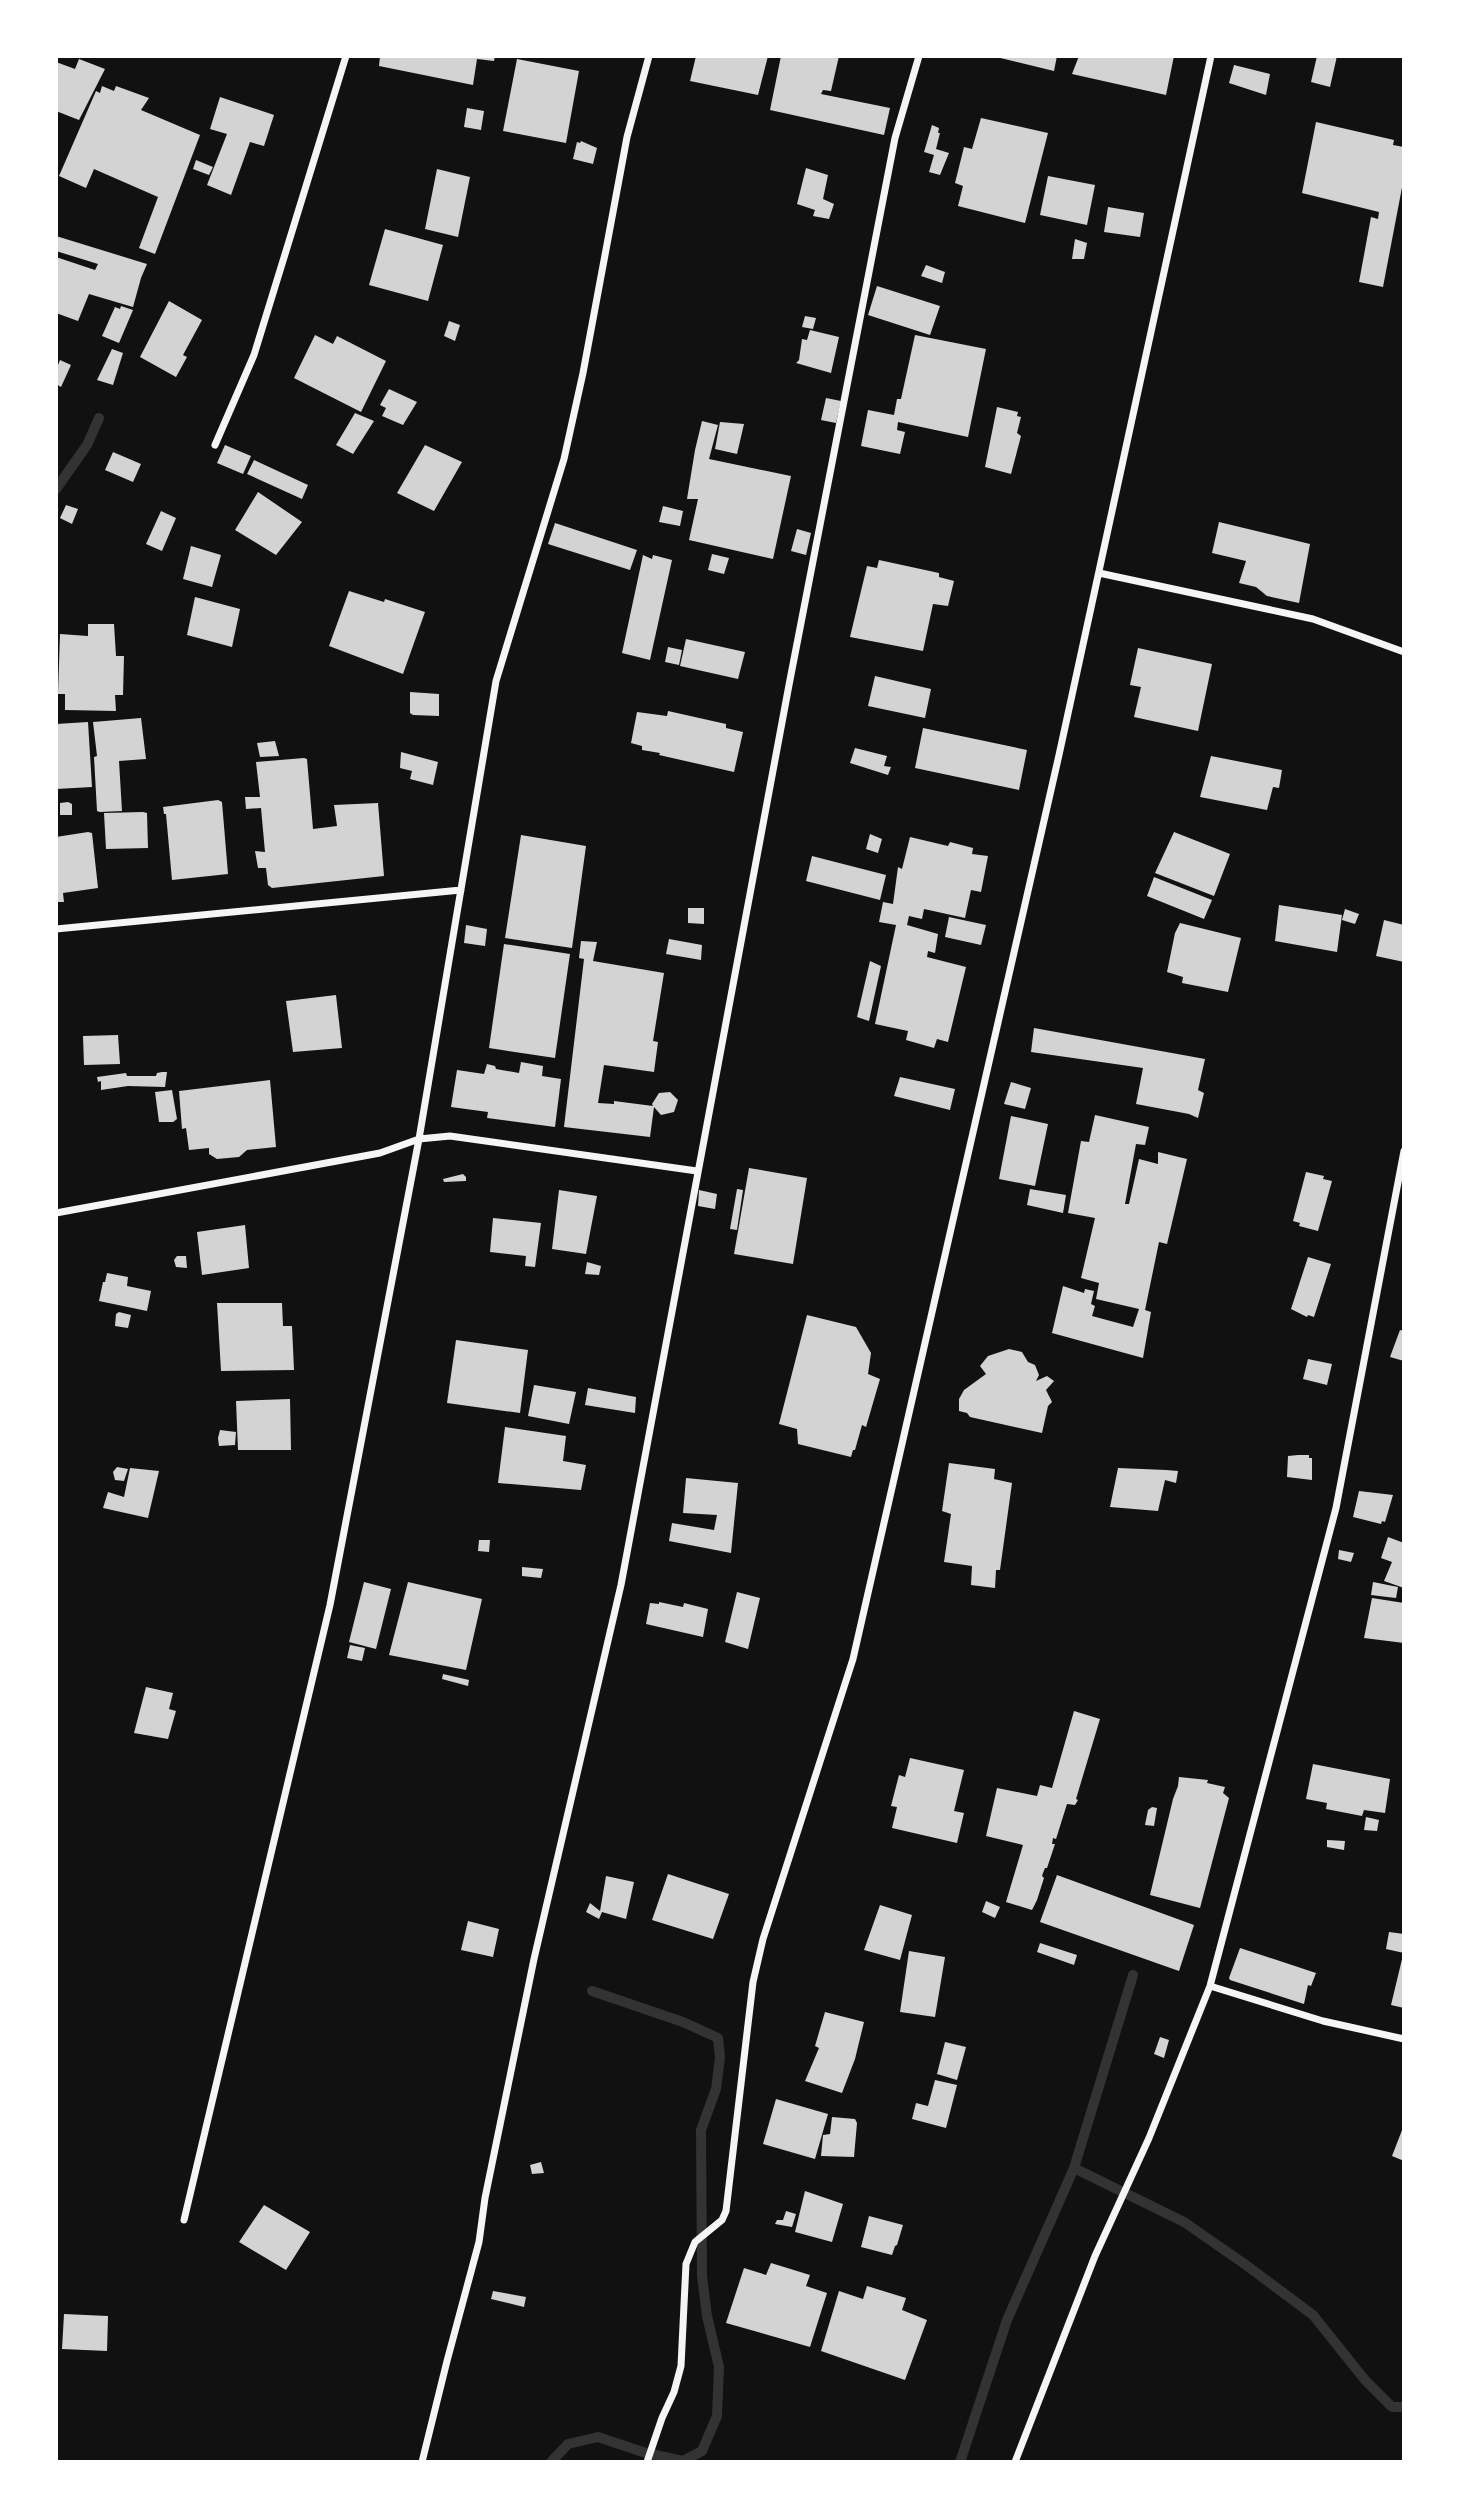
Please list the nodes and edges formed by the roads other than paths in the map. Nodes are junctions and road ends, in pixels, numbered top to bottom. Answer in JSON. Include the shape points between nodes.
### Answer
{"nodes":[{"id":1,"x":346,"y":56,"type":"edge"},
{"id":2,"x":649,"y":56,"type":"edge"},
{"id":3,"x":919,"y":56,"type":"edge"},
{"id":4,"x":1212,"y":56,"type":"edge"},
{"id":5,"x":215,"y":444,"type":"dead end"},
{"id":6,"x":1099,"y":573,"type":"junction"},
{"id":7,"x":1404,"y":652,"type":"edge"},
{"id":8,"x":461,"y":890,"type":"junction"},
{"id":9,"x":56,"y":929,"type":"edge"},
{"id":10,"x":419,"y":1139,"type":"junction"},
{"id":11,"x":1404,"y":1151,"type":"edge"},
{"id":12,"x":698,"y":1171,"type":"junction"},
{"id":13,"x":56,"y":1213,"type":"edge"},
{"id":14,"x":1210,"y":1986,"type":"junction"},
{"id":15,"x":1404,"y":2039,"type":"edge"},
{"id":16,"x":184,"y":2220,"type":"dead end"},
{"id":17,"x":422,"y":2462,"type":"edge"},
{"id":18,"x":647,"y":2462,"type":"edge"},
{"id":19,"x":1015,"y":2462,"type":"edge"}],
"edges":[{"from":1,"to":5,"type":"street","via":[[254,355]]},
{"from":2,"to":8,"type":"street","via":[[626,137],[564,459],[496,681]]},
{"from":3,"to":12,"type":"street","via":[[895,138]]},
{"from":4,"to":6,"type":"street"},
{"from":6,"to":7,"type":"street","via":[[1313,619]]},
{"from":6,"to":18,"type":"street","via":[[853,1658],[753,1982],[726,2211],[722,2220],[695,2242],[686,2264],[681,2366]]},
{"from":8,"to":9,"type":"street"},
{"from":8,"to":10,"type":"street"},
{"from":10,"to":12,"type":"street","via":[[450,1136]]},
{"from":10,"to":13,"type":"street","via":[[380,1153]]},
{"from":10,"to":16,"type":"street","via":[[330,1605]]},
{"from":11,"to":14,"type":"street","via":[[1336,1508]]},
{"from":12,"to":17,"type":"street","via":[[621,1585],[534,1959],[480,2242]]},
{"from":14,"to":15,"type":"street","via":[[1323,2021]]},
{"from":14,"to":19,"type":"street","via":[[1095,2256]]}]}
